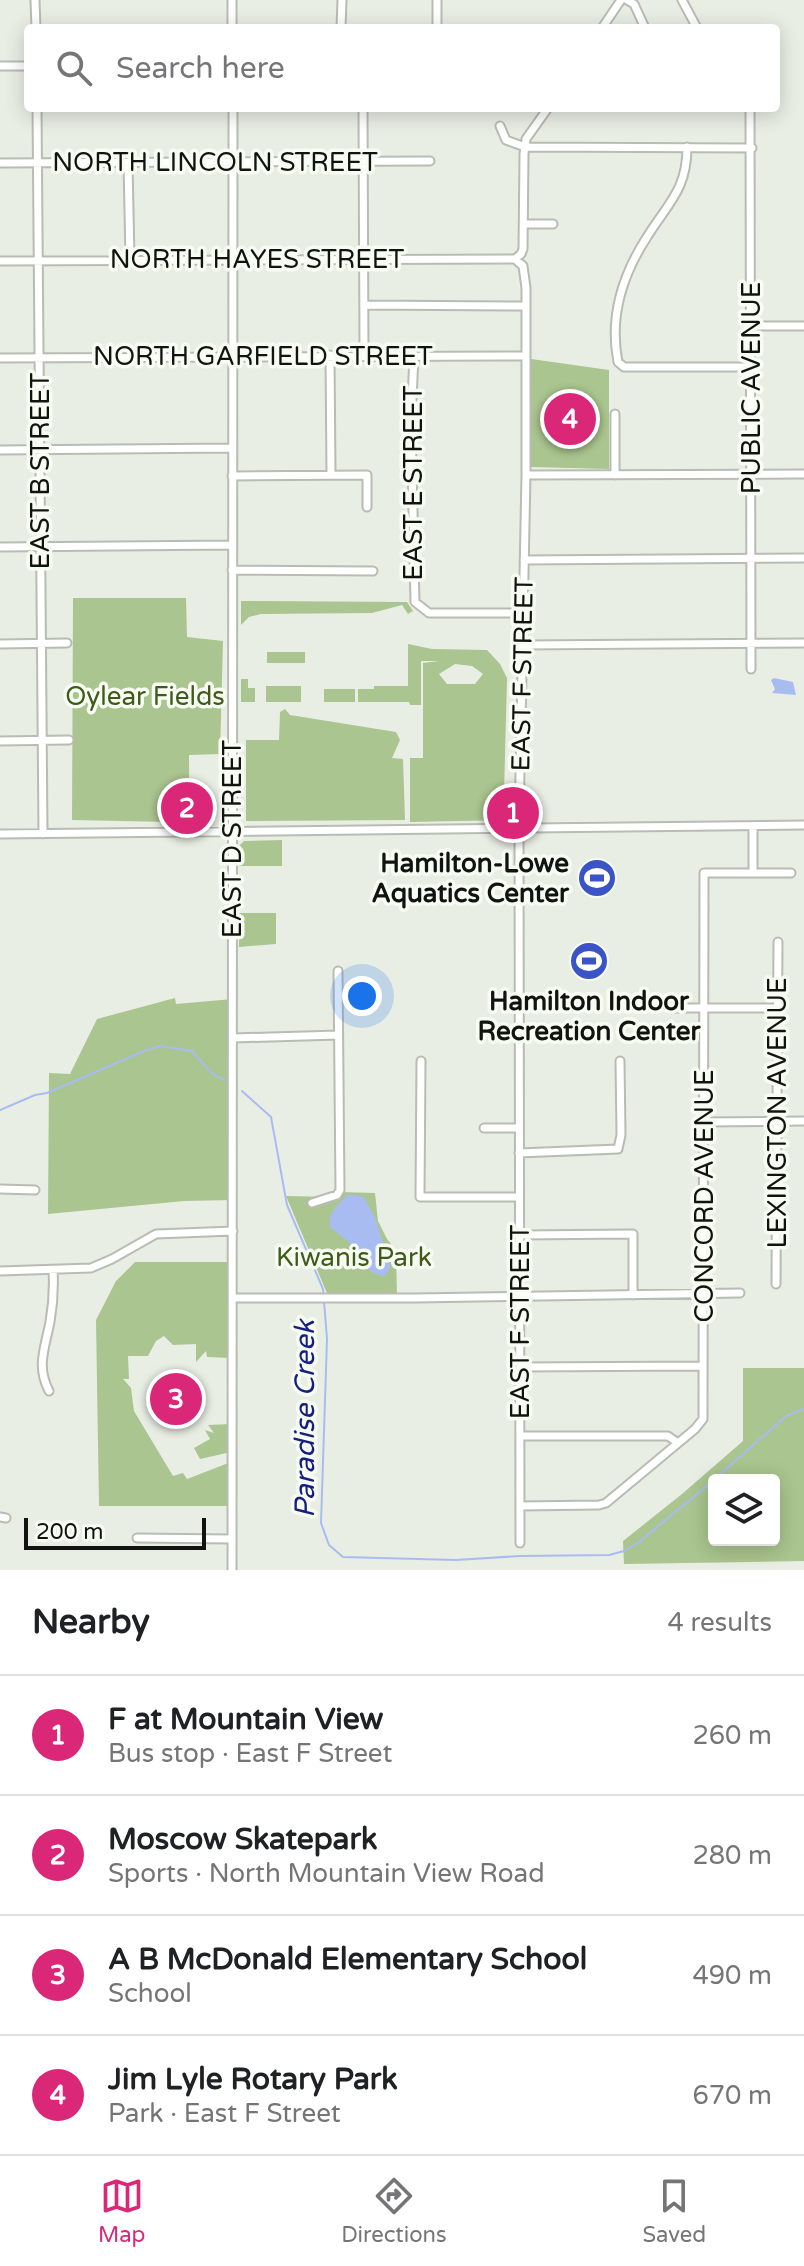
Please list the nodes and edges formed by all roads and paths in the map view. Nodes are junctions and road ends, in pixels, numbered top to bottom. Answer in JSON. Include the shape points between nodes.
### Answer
{"nodes":[{"id":1,"x":35,"y":0,"type":"edge"},
{"id":2,"x":232,"y":0,"type":"edge"},
{"id":3,"x":342,"y":0,"type":"edge"},
{"id":4,"x":437,"y":0,"type":"edge"},
{"id":5,"x":621,"y":0,"type":"edge"},
{"id":6,"x":627,"y":0,"type":"edge"},
{"id":7,"x":682,"y":0,"type":"edge"},
{"id":8,"x":36,"y":24,"type":"edge"},
{"id":9,"x":232,"y":24,"type":"edge"},
{"id":10,"x":341,"y":24,"type":"edge"},
{"id":11,"x":437,"y":24,"type":"edge"},
{"id":12,"x":605,"y":24,"type":"edge"},
{"id":13,"x":643,"y":24,"type":"edge"},
{"id":14,"x":695,"y":24,"type":"edge"},
{"id":15,"x":0,"y":66,"type":"edge"},
{"id":16,"x":24,"y":66,"type":"edge"},
{"id":17,"x":37,"y":112,"type":"edge"},
{"id":18,"x":233,"y":112,"type":"edge"},
{"id":19,"x":363,"y":112,"type":"edge"},
{"id":20,"x":545,"y":112,"type":"edge"},
{"id":21,"x":750,"y":112,"type":"edge"},
{"id":22,"x":500,"y":126,"type":"dead end"},
{"id":23,"x":525,"y":147,"type":"junction"},
{"id":24,"x":687,"y":147,"type":"junction"},
{"id":25,"x":752,"y":148,"type":"junction"},
{"id":26,"x":364,"y":161,"type":"junction"},
{"id":27,"x":430,"y":161,"type":"dead end"},
{"id":28,"x":233,"y":162,"type":"junction"},
{"id":29,"x":0,"y":163,"type":"edge"},
{"id":30,"x":37,"y":163,"type":"junction"},
{"id":31,"x":128,"y":163,"type":"junction"},
{"id":32,"x":524,"y":224,"type":"junction"},
{"id":33,"x":553,"y":224,"type":"dead end"},
{"id":34,"x":363,"y":258,"type":"junction"},
{"id":35,"x":130,"y":259,"type":"junction"},
{"id":36,"x":233,"y":259,"type":"junction"},
{"id":37,"x":515,"y":259,"type":"junction"},
{"id":38,"x":38,"y":260,"type":"junction"},
{"id":39,"x":0,"y":261,"type":"edge"},
{"id":40,"x":364,"y":305,"type":"junction"},
{"id":41,"x":526,"y":306,"type":"junction"},
{"id":42,"x":751,"y":326,"type":"junction"},
{"id":43,"x":804,"y":326,"type":"edge"},
{"id":44,"x":233,"y":355,"type":"junction"},
{"id":45,"x":330,"y":355,"type":"junction"},
{"id":46,"x":364,"y":355,"type":"junction"},
{"id":47,"x":414,"y":356,"type":"junction"},
{"id":48,"x":525,"y":356,"type":"junction"},
{"id":49,"x":39,"y":357,"type":"junction"},
{"id":50,"x":0,"y":358,"type":"edge"},
{"id":51,"x":751,"y":367,"type":"junction"},
{"id":52,"x":615,"y":414,"type":"dead end"},
{"id":53,"x":232,"y":448,"type":"junction"},
{"id":54,"x":40,"y":449,"type":"junction"},
{"id":55,"x":0,"y":450,"type":"edge"},
{"id":56,"x":751,"y":474,"type":"junction"},
{"id":57,"x":804,"y":474,"type":"edge"},
{"id":58,"x":331,"y":475,"type":"junction"},
{"id":59,"x":526,"y":475,"type":"junction"},
{"id":60,"x":615,"y":475,"type":"junction"},
{"id":61,"x":232,"y":476,"type":"junction"},
{"id":62,"x":367,"y":507,"type":"dead end"},
{"id":63,"x":232,"y":545,"type":"junction"},
{"id":64,"x":0,"y":547,"type":"edge"},
{"id":65,"x":41,"y":547,"type":"junction"},
{"id":66,"x":751,"y":558,"type":"junction"},
{"id":67,"x":804,"y":558,"type":"edge"},
{"id":68,"x":524,"y":560,"type":"junction"},
{"id":69,"x":232,"y":570,"type":"junction"},
{"id":70,"x":373,"y":571,"type":"dead end"},
{"id":71,"x":523,"y":613,"type":"junction"},
{"id":72,"x":42,"y":643,"type":"junction"},
{"id":73,"x":67,"y":643,"type":"dead end"},
{"id":74,"x":752,"y":643,"type":"junction"},
{"id":75,"x":804,"y":643,"type":"edge"},
{"id":76,"x":0,"y":644,"type":"edge"},
{"id":77,"x":522,"y":645,"type":"junction"},
{"id":78,"x":751,"y":669,"type":"dead end"},
{"id":79,"x":69,"y":740,"type":"dead end"},
{"id":80,"x":0,"y":741,"type":"edge"},
{"id":81,"x":43,"y":741,"type":"junction"},
{"id":82,"x":804,"y":825,"type":"edge"},
{"id":83,"x":753,"y":827,"type":"junction"},
{"id":84,"x":519,"y":829,"type":"junction"},
{"id":85,"x":232,"y":833,"type":"junction"},
{"id":86,"x":0,"y":834,"type":"edge"},
{"id":87,"x":43,"y":834,"type":"junction"},
{"id":88,"x":753,"y":873,"type":"junction"},
{"id":89,"x":791,"y":873,"type":"dead end"},
{"id":90,"x":778,"y":942,"type":"dead end"},
{"id":91,"x":338,"y":971,"type":"dead end"},
{"id":92,"x":670,"y":1008,"type":"dead end"},
{"id":93,"x":705,"y":1008,"type":"junction"},
{"id":94,"x":778,"y":1008,"type":"junction"},
{"id":95,"x":338,"y":1035,"type":"junction"},
{"id":96,"x":233,"y":1038,"type":"junction"},
{"id":97,"x":421,"y":1061,"type":"dead end"},
{"id":98,"x":620,"y":1061,"type":"dead end"},
{"id":99,"x":777,"y":1121,"type":"junction"},
{"id":100,"x":804,"y":1121,"type":"edge"},
{"id":101,"x":704,"y":1122,"type":"junction"},
{"id":102,"x":484,"y":1128,"type":"dead end"},
{"id":103,"x":519,"y":1128,"type":"junction"},
{"id":104,"x":519,"y":1153,"type":"junction"},
{"id":105,"x":0,"y":1189,"type":"edge"},
{"id":106,"x":35,"y":1190,"type":"dead end"},
{"id":107,"x":519,"y":1197,"type":"junction"},
{"id":108,"x":312,"y":1203,"type":"dead end"},
{"id":109,"x":233,"y":1231,"type":"junction"},
{"id":110,"x":520,"y":1235,"type":"junction"},
{"id":111,"x":53,"y":1270,"type":"junction"},
{"id":112,"x":0,"y":1271,"type":"edge"},
{"id":113,"x":776,"y":1284,"type":"dead end"},
{"id":114,"x":704,"y":1293,"type":"junction"},
{"id":115,"x":740,"y":1293,"type":"dead end"},
{"id":116,"x":633,"y":1295,"type":"junction"},
{"id":117,"x":520,"y":1296,"type":"junction"},
{"id":118,"x":233,"y":1298,"type":"junction"},
{"id":119,"x":703,"y":1366,"type":"junction"},
{"id":120,"x":520,"y":1367,"type":"junction"},
{"id":121,"x":49,"y":1391,"type":"dead end"},
{"id":122,"x":521,"y":1436,"type":"junction"},
{"id":123,"x":678,"y":1443,"type":"junction"},
{"id":124,"x":520,"y":1506,"type":"junction"},
{"id":125,"x":137,"y":1538,"type":"dead end"},
{"id":126,"x":232,"y":1539,"type":"junction"},
{"id":127,"x":520,"y":1543,"type":"dead end"},
{"id":128,"x":232,"y":1570,"type":"edge"}],
"edges":[{"from":1,"to":8,"type":"street"},
{"from":2,"to":9,"type":"street"},
{"from":3,"to":10,"type":"street"},
{"from":4,"to":11,"type":"street"},
{"from":5,"to":12,"type":"street"},
{"from":6,"to":13,"type":"street"},
{"from":7,"to":14,"type":"street"},
{"from":15,"to":16,"type":"street"},
{"from":17,"to":30,"type":"street","name":"EAST B STREET"},
{"from":18,"to":28,"type":"street","name":"EAST D STREET"},
{"from":19,"to":26,"type":"street"},
{"from":20,"to":23,"type":"street"},
{"from":21,"to":25,"type":"street","name":"PUBLIC AVENUE"},
{"from":22,"to":23,"type":"street","via":[[506,140]]},
{"from":23,"to":24,"type":"street"},
{"from":23,"to":32,"type":"street"},
{"from":24,"to":25,"type":"street"},
{"from":24,"to":51,"type":"street","via":[[680,189],[628,270],[617,306],[618,362],[624,367]]},
{"from":25,"to":42,"type":"street","name":"PUBLIC AVENUE"},
{"from":26,"to":27,"type":"street","name":"NORTH LINCOLN STREET"},
{"from":26,"to":28,"type":"street","name":"NORTH LINCOLN STREET"},
{"from":26,"to":34,"type":"street"},
{"from":28,"to":31,"type":"street","name":"NORTH LINCOLN STREET"},
{"from":28,"to":36,"type":"street","name":"EAST D STREET"},
{"from":29,"to":30,"type":"street","name":"NORTH LINCOLN STREET"},
{"from":30,"to":31,"type":"street","name":"NORTH LINCOLN STREET"},
{"from":30,"to":38,"type":"street","name":"EAST B STREET"},
{"from":31,"to":35,"type":"street"},
{"from":32,"to":33,"type":"street"},
{"from":32,"to":37,"type":"street","via":[[523,249]]},
{"from":34,"to":36,"type":"street","name":"NORTH HAYES STREET"},
{"from":34,"to":37,"type":"street","name":"NORTH HAYES STREET"},
{"from":34,"to":40,"type":"street"},
{"from":35,"to":36,"type":"street","name":"NORTH HAYES STREET"},
{"from":35,"to":38,"type":"street","name":"NORTH HAYES STREET"},
{"from":36,"to":44,"type":"street","name":"EAST D STREET"},
{"from":37,"to":41,"type":"street","name":"EAST F STREET","via":[[525,272]]},
{"from":38,"to":39,"type":"street","name":"NORTH HAYES STREET"},
{"from":38,"to":49,"type":"street","name":"EAST B STREET"},
{"from":40,"to":41,"type":"street"},
{"from":40,"to":46,"type":"street"},
{"from":41,"to":48,"type":"street","name":"EAST F STREET"},
{"from":42,"to":43,"type":"street"},
{"from":42,"to":51,"type":"street","name":"PUBLIC AVENUE"},
{"from":44,"to":45,"type":"street","name":"NORTH GARFIELD STREET"},
{"from":44,"to":49,"type":"street","name":"NORTH GARFIELD STREET"},
{"from":44,"to":53,"type":"street","name":"EAST D STREET"},
{"from":45,"to":46,"type":"street","name":"NORTH GARFIELD STREET"},
{"from":45,"to":58,"type":"street"},
{"from":46,"to":47,"type":"street","name":"NORTH GARFIELD STREET"},
{"from":47,"to":48,"type":"street","name":"NORTH GARFIELD STREET"},
{"from":47,"to":71,"type":"street","name":"EAST E STREET","via":[[415,602],[429,613]]},
{"from":48,"to":59,"type":"street","name":"EAST F STREET"},
{"from":49,"to":50,"type":"street","name":"NORTH GARFIELD STREET"},
{"from":49,"to":54,"type":"street","name":"EAST B STREET"},
{"from":51,"to":56,"type":"street","name":"PUBLIC AVENUE"},
{"from":52,"to":60,"type":"street"},
{"from":53,"to":54,"type":"street"},
{"from":53,"to":61,"type":"street","name":"EAST D STREET"},
{"from":54,"to":55,"type":"street"},
{"from":54,"to":65,"type":"street","name":"EAST B STREET"},
{"from":56,"to":57,"type":"street"},
{"from":56,"to":60,"type":"street"},
{"from":56,"to":66,"type":"street","name":"PUBLIC AVENUE"},
{"from":58,"to":61,"type":"street"},
{"from":58,"to":62,"type":"street","via":[[367,475]]},
{"from":59,"to":60,"type":"street"},
{"from":59,"to":68,"type":"street","name":"EAST F STREET"},
{"from":61,"to":63,"type":"street","name":"EAST D STREET"},
{"from":63,"to":65,"type":"street"},
{"from":63,"to":69,"type":"street","name":"EAST D STREET"},
{"from":64,"to":65,"type":"street"},
{"from":65,"to":72,"type":"street","name":"EAST B STREET"},
{"from":66,"to":67,"type":"street"},
{"from":66,"to":68,"type":"street"},
{"from":66,"to":74,"type":"street","name":"PUBLIC AVENUE"},
{"from":68,"to":71,"type":"street","name":"EAST F STREET"},
{"from":69,"to":70,"type":"street"},
{"from":69,"to":85,"type":"street","name":"EAST D STREET"},
{"from":71,"to":77,"type":"street","name":"EAST F STREET"},
{"from":72,"to":73,"type":"street"},
{"from":72,"to":76,"type":"street"},
{"from":72,"to":81,"type":"street","name":"EAST B STREET"},
{"from":74,"to":75,"type":"street"},
{"from":74,"to":77,"type":"street"},
{"from":74,"to":78,"type":"street","name":"PUBLIC AVENUE"},
{"from":77,"to":84,"type":"street","name":"EAST F STREET"},
{"from":79,"to":81,"type":"street"},
{"from":80,"to":81,"type":"street"},
{"from":81,"to":87,"type":"street","name":"EAST B STREET"},
{"from":82,"to":83,"type":"street"},
{"from":83,"to":84,"type":"street"},
{"from":83,"to":88,"type":"street"},
{"from":84,"to":85,"type":"street"},
{"from":84,"to":103,"type":"street","name":"EAST F STREET"},
{"from":85,"to":87,"type":"street"},
{"from":85,"to":96,"type":"street","name":"EAST D STREET"},
{"from":86,"to":87,"type":"street"},
{"from":88,"to":89,"type":"street"},
{"from":88,"to":93,"type":"street","name":"CONCORD AVENUE","via":[[704,873]]},
{"from":90,"to":94,"type":"street","name":"LEXINGTON AVENUE"},
{"from":91,"to":95,"type":"street"},
{"from":92,"to":93,"type":"street"},
{"from":93,"to":94,"type":"street"},
{"from":93,"to":101,"type":"street","name":"CONCORD AVENUE"},
{"from":94,"to":99,"type":"street","name":"LEXINGTON AVENUE"},
{"from":95,"to":96,"type":"street"},
{"from":95,"to":108,"type":"street","via":[[340,1190]]},
{"from":96,"to":109,"type":"street","name":"EAST D STREET"},
{"from":97,"to":107,"type":"street","via":[[420,1197]]},
{"from":98,"to":104,"type":"street","via":[[621,1146]]},
{"from":99,"to":100,"type":"street"},
{"from":99,"to":101,"type":"street"},
{"from":99,"to":113,"type":"street","name":"LEXINGTON AVENUE"},
{"from":101,"to":114,"type":"street","name":"CONCORD AVENUE"},
{"from":102,"to":103,"type":"street"},
{"from":103,"to":104,"type":"street","name":"EAST F STREET"},
{"from":104,"to":107,"type":"street","name":"EAST F STREET"},
{"from":105,"to":106,"type":"street"},
{"from":107,"to":110,"type":"street","name":"EAST F STREET"},
{"from":109,"to":111,"type":"street","via":[[156,1234],[101,1265]]},
{"from":109,"to":118,"type":"street","name":"EAST D STREET"},
{"from":110,"to":116,"type":"street","via":[[633,1234]]},
{"from":110,"to":117,"type":"street","name":"EAST F STREET"},
{"from":111,"to":112,"type":"street"},
{"from":111,"to":121,"type":"street","via":[[52,1309],[41,1356]]},
{"from":114,"to":115,"type":"street"},
{"from":114,"to":116,"type":"street"},
{"from":114,"to":119,"type":"street","name":"CONCORD AVENUE"},
{"from":116,"to":117,"type":"street"},
{"from":117,"to":118,"type":"street"},
{"from":117,"to":120,"type":"street","name":"EAST F STREET"},
{"from":118,"to":126,"type":"street","name":"EAST D STREET"},
{"from":119,"to":120,"type":"street"},
{"from":119,"to":123,"type":"street","name":"CONCORD AVENUE","via":[[704,1413]]},
{"from":120,"to":122,"type":"street","name":"EAST F STREET"},
{"from":122,"to":123,"type":"street","via":[[668,1436]]},
{"from":122,"to":124,"type":"street","name":"EAST F STREET"},
{"from":123,"to":124,"type":"street","via":[[606,1503]]},
{"from":124,"to":127,"type":"street","name":"EAST F STREET"},
{"from":125,"to":126,"type":"street"},
{"from":126,"to":128,"type":"street","name":"EAST D STREET"}]}
